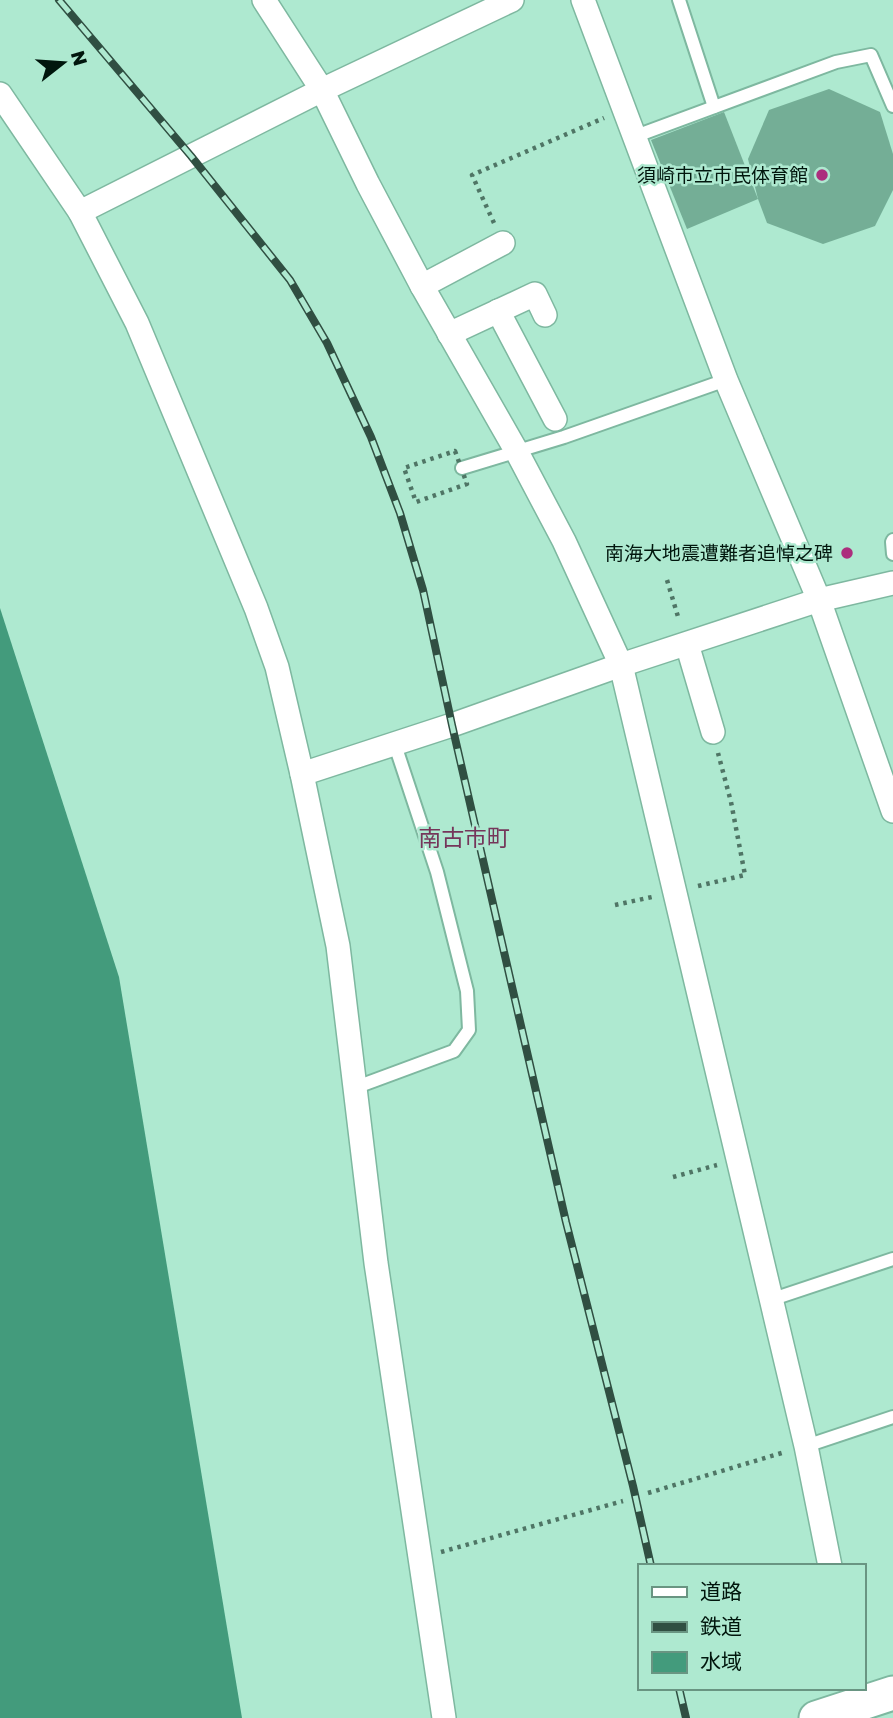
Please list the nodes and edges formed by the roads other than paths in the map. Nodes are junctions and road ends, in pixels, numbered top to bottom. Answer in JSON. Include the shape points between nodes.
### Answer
{"nodes":[{"id":1,"x":264,"y":0,"type":"edge"},
{"id":2,"x":512,"y":0,"type":"edge"},
{"id":3,"x":583,"y":0,"type":"edge"},
{"id":4,"x":679,"y":0,"type":"edge"},
{"id":5,"x":322,"y":90,"type":"junction"},
{"id":6,"x":0,"y":94,"type":"edge"},
{"id":7,"x":893,"y":106,"type":"edge"},
{"id":8,"x":714,"y":107,"type":"junction"},
{"id":9,"x":636,"y":135,"type":"junction"},
{"id":10,"x":80,"y":212,"type":"junction"},
{"id":11,"x":503,"y":243,"type":"road end"},
{"id":12,"x":422,"y":286,"type":"junction"},
{"id":13,"x":498,"y":311,"type":"junction"},
{"id":14,"x":545,"y":315,"type":"dead end"},
{"id":15,"x":449,"y":334,"type":"junction"},
{"id":16,"x":726,"y":380,"type":"junction"},
{"id":17,"x":555,"y":419,"type":"dead end"},
{"id":18,"x":517,"y":452,"type":"junction"},
{"id":19,"x":462,"y":468,"type":"road end"},
{"id":20,"x":893,"y":540,"type":"edge"},
{"id":21,"x":893,"y":554,"type":"edge"},
{"id":22,"x":893,"y":583,"type":"edge"},
{"id":23,"x":818,"y":600,"type":"junction"},
{"id":24,"x":687,"y":644,"type":"junction"},
{"id":25,"x":621,"y":665,"type":"junction"},
{"id":26,"x":713,"y":733,"type":"road end"},
{"id":27,"x":395,"y":745,"type":"junction"},
{"id":28,"x":302,"y":774,"type":"junction"},
{"id":29,"x":893,"y":811,"type":"edge"},
{"id":30,"x":355,"y":1088,"type":"junction"},
{"id":31,"x":893,"y":1259,"type":"edge"},
{"id":32,"x":770,"y":1300,"type":"junction"},
{"id":33,"x":893,"y":1417,"type":"edge"},
{"id":34,"x":806,"y":1446,"type":"junction"},
{"id":35,"x":830,"y":1564,"type":"edge"},
{"id":36,"x":893,"y":1693,"type":"edge"},
{"id":37,"x":859,"y":1703,"type":"edge"},
{"id":38,"x":444,"y":1718,"type":"edge"},
{"id":39,"x":816,"y":1718,"type":"edge"}],
"edges":[{"from":1,"to":5,"type":"street"},
{"from":2,"to":5,"type":"street"},
{"from":3,"to":9,"type":"street"},
{"from":4,"to":8,"type":"lane"},
{"from":5,"to":10,"type":"street"},
{"from":5,"to":12,"type":"street"},
{"from":6,"to":10,"type":"street"},
{"from":7,"to":8,"type":"lane","via":[[871,55],[836,62]]},
{"from":8,"to":9,"type":"lane"},
{"from":9,"to":16,"type":"street"},
{"from":10,"to":28,"type":"street","via":[[137,323],[256,608],[277,667]]},
{"from":11,"to":12,"type":"street"},
{"from":12,"to":15,"type":"street"},
{"from":13,"to":14,"type":"street","via":[[535,294]]},
{"from":13,"to":15,"type":"street"},
{"from":13,"to":17,"type":"street"},
{"from":15,"to":18,"type":"street"},
{"from":16,"to":18,"type":"lane"},
{"from":16,"to":23,"type":"street"},
{"from":18,"to":19,"type":"lane"},
{"from":18,"to":25,"type":"street"},
{"from":20,"to":21,"type":"lane"},
{"from":22,"to":23,"type":"street"},
{"from":23,"to":24,"type":"street"},
{"from":23,"to":29,"type":"street"},
{"from":24,"to":25,"type":"street"},
{"from":24,"to":26,"type":"street"},
{"from":25,"to":27,"type":"street"},
{"from":25,"to":32,"type":"street"},
{"from":27,"to":28,"type":"street"},
{"from":27,"to":30,"type":"lane","via":[[437,872],[467,991],[469,1030],[454,1051]]},
{"from":28,"to":30,"type":"street","via":[[338,946]]},
{"from":30,"to":38,"type":"street","via":[[376,1263]]},
{"from":31,"to":32,"type":"lane"},
{"from":32,"to":34,"type":"street"},
{"from":33,"to":34,"type":"lane"},
{"from":34,"to":35,"type":"street"},
{"from":36,"to":37,"type":"street"},
{"from":37,"to":39,"type":"street"}]}
